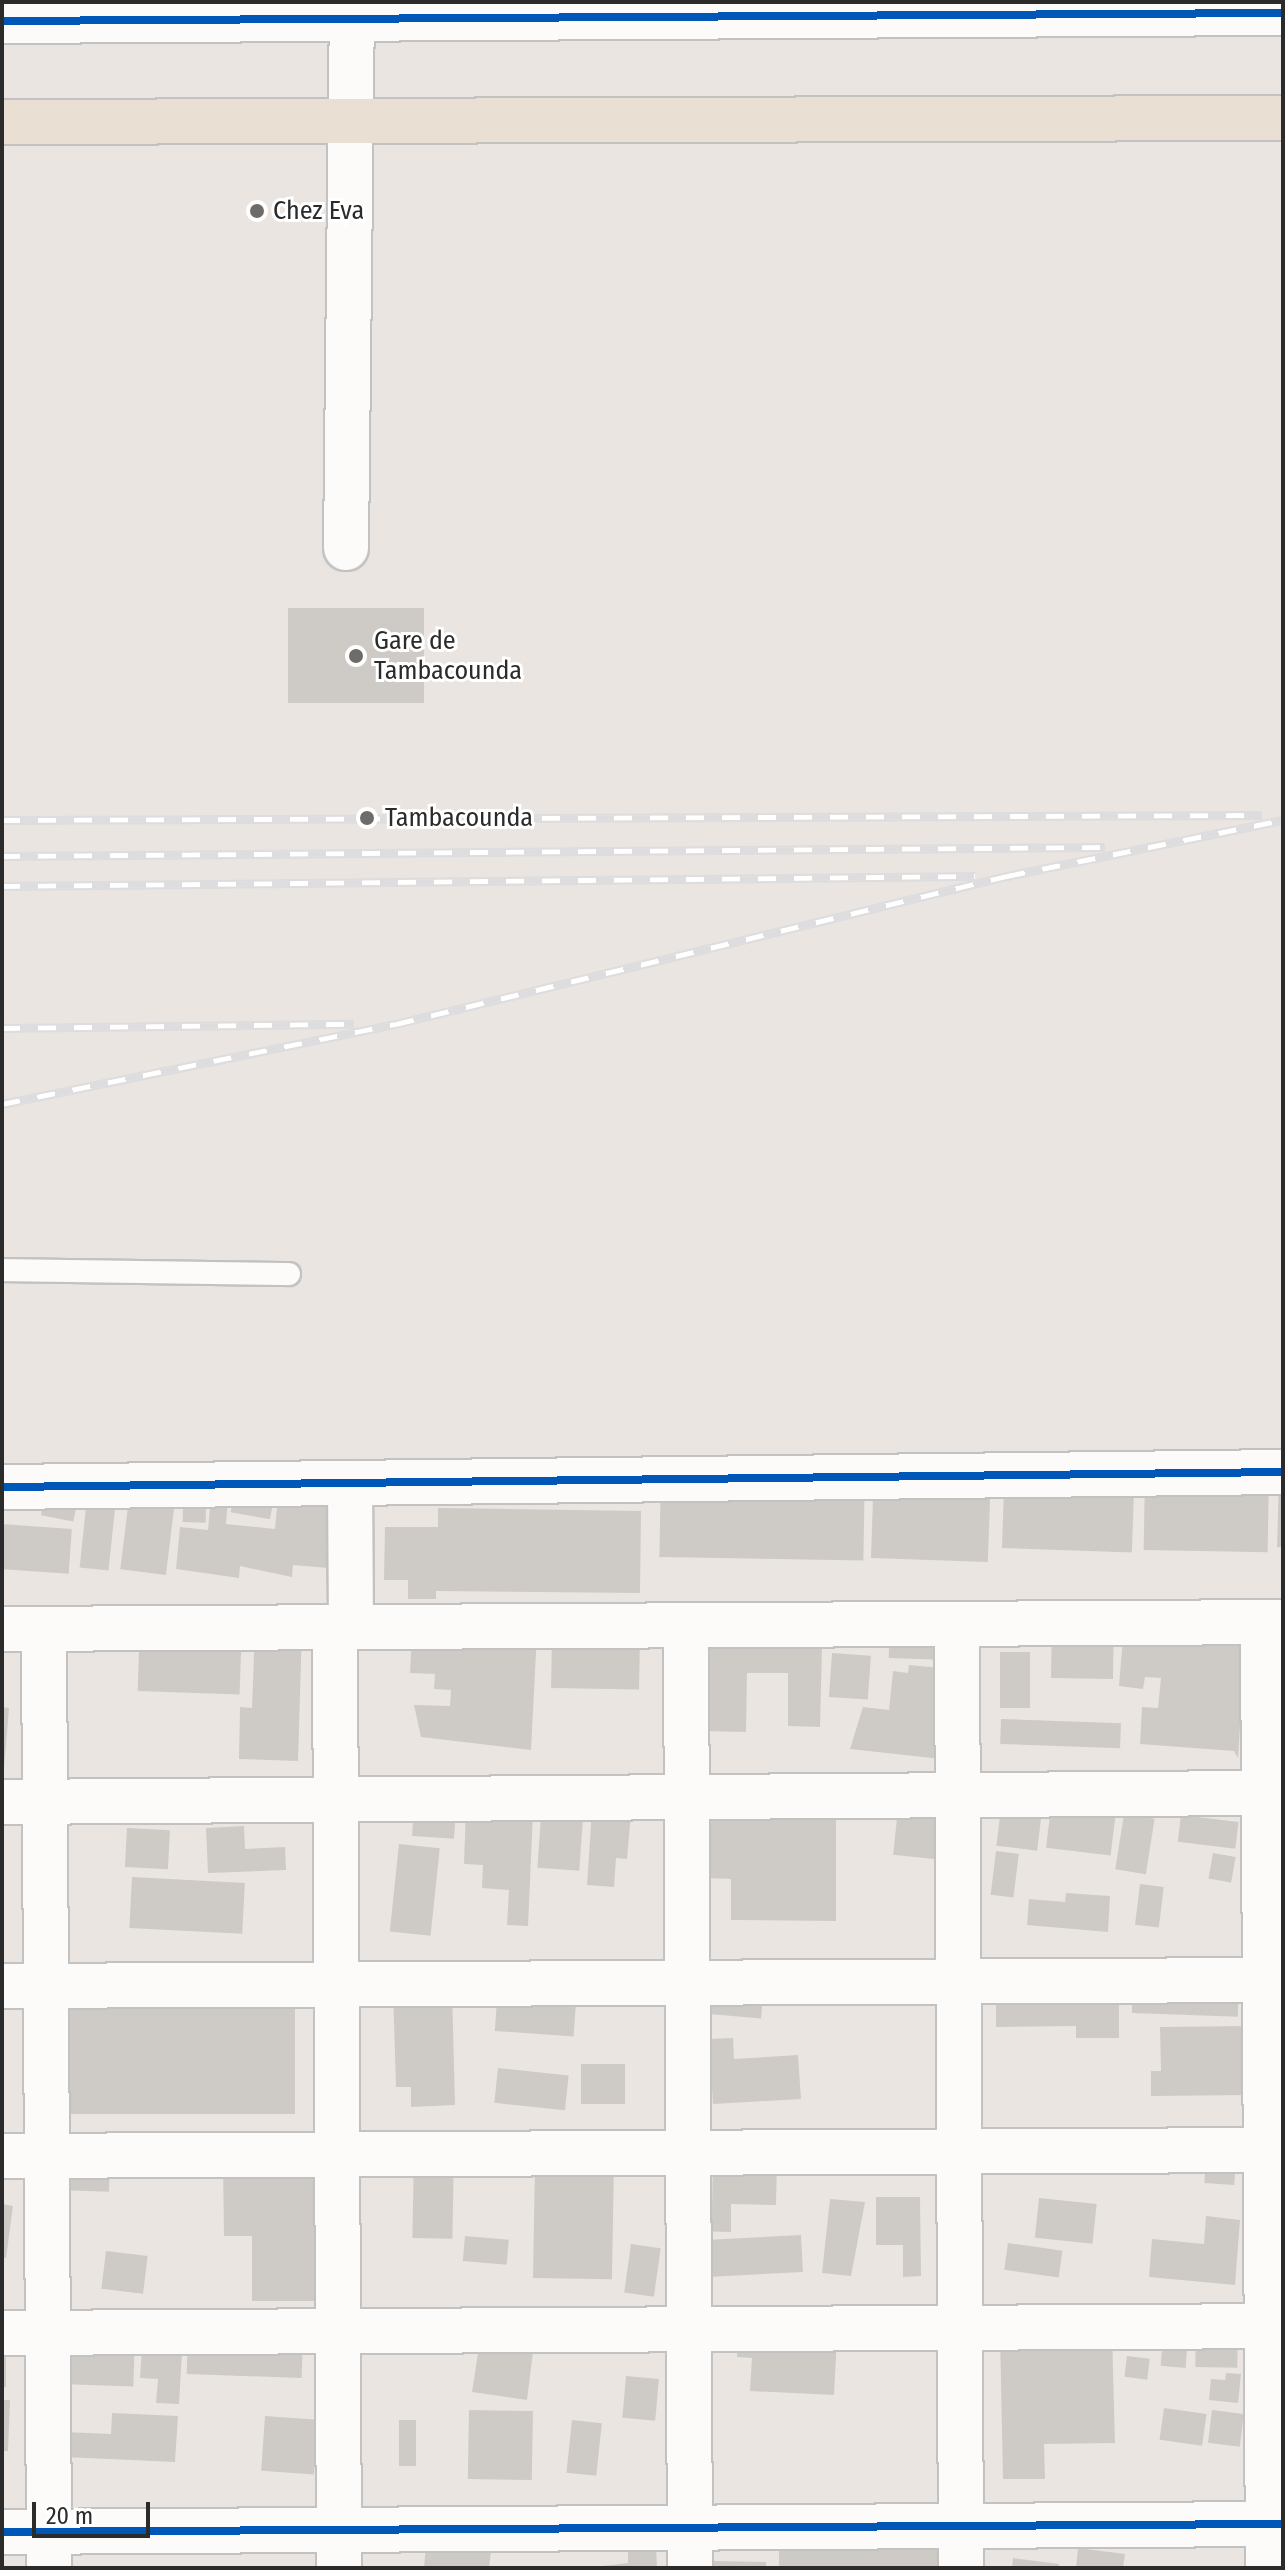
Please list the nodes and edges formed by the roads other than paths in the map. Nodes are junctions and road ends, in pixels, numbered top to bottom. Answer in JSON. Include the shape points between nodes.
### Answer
{"nodes":[{"id":1,"x":973,"y":9,"type":"edge"},
{"id":2,"x":352,"y":11,"type":"edge"},
{"id":3,"x":1283,"y":13,"type":"edge"},
{"id":4,"x":2,"y":21,"type":"edge"},
{"id":5,"x":1283,"y":118,"type":"edge"},
{"id":6,"x":353,"y":121,"type":"junction"},
{"id":7,"x":2,"y":122,"type":"edge"},
{"id":8,"x":346,"y":548,"type":"dead end"},
{"id":9,"x":2,"y":1270,"type":"edge"},
{"id":10,"x":289,"y":1274,"type":"dead end"},
{"id":11,"x":1283,"y":1472,"type":"edge"},
{"id":12,"x":350,"y":1483,"type":"junction"},
{"id":13,"x":2,"y":1487,"type":"edge"},
{"id":14,"x":1273,"y":1622,"type":"edge"},
{"id":15,"x":957,"y":1624,"type":"junction"},
{"id":16,"x":686,"y":1625,"type":"junction"},
{"id":17,"x":343,"y":1627,"type":"junction"},
{"id":18,"x":23,"y":1629,"type":"edge"},
{"id":19,"x":1264,"y":1793,"type":"junction"},
{"id":20,"x":958,"y":1795,"type":"junction"},
{"id":21,"x":687,"y":1797,"type":"junction"},
{"id":22,"x":336,"y":1800,"type":"junction"},
{"id":23,"x":45,"y":1801,"type":"junction"},
{"id":24,"x":2,"y":1802,"type":"edge"},
{"id":25,"x":1274,"y":1980,"type":"edge"},
{"id":26,"x":958,"y":1981,"type":"junction"},
{"id":27,"x":687,"y":1983,"type":"junction"},
{"id":28,"x":336,"y":1985,"type":"junction"},
{"id":29,"x":2,"y":1986,"type":"edge"},
{"id":30,"x":46,"y":1986,"type":"junction"},
{"id":31,"x":1274,"y":2150,"type":"edge"},
{"id":32,"x":959,"y":2152,"type":"junction"},
{"id":33,"x":688,"y":2153,"type":"junction"},
{"id":34,"x":337,"y":2155,"type":"junction"},
{"id":35,"x":2,"y":2156,"type":"edge"},
{"id":36,"x":47,"y":2156,"type":"junction"},
{"id":37,"x":1275,"y":2326,"type":"edge"},
{"id":38,"x":960,"y":2328,"type":"junction"},
{"id":39,"x":689,"y":2329,"type":"junction"},
{"id":40,"x":338,"y":2331,"type":"junction"},
{"id":41,"x":48,"y":2332,"type":"junction"},
{"id":42,"x":2,"y":2333,"type":"edge"},
{"id":43,"x":1275,"y":2524,"type":"edge"},
{"id":44,"x":2,"y":2532,"type":"edge"},
{"id":45,"x":961,"y":2547,"type":"edge"},
{"id":46,"x":690,"y":2548,"type":"edge"},
{"id":47,"x":339,"y":2549,"type":"edge"},
{"id":48,"x":49,"y":2550,"type":"edge"},
{"id":49,"x":1268,"y":2568,"type":"edge"}],
"edges":[{"from":1,"to":2,"type":"street"},
{"from":1,"to":3,"type":"street"},
{"from":2,"to":4,"type":"street"},
{"from":2,"to":6,"type":"street"},
{"from":5,"to":6,"type":"highway"},
{"from":6,"to":7,"type":"highway"},
{"from":6,"to":8,"type":"street"},
{"from":9,"to":10,"type":"lane"},
{"from":11,"to":12,"type":"street"},
{"from":12,"to":13,"type":"street"},
{"from":12,"to":17,"type":"street"},
{"from":14,"to":15,"type":"street"},
{"from":14,"to":19,"type":"street"},
{"from":15,"to":16,"type":"street"},
{"from":15,"to":20,"type":"street"},
{"from":16,"to":17,"type":"street"},
{"from":16,"to":21,"type":"street"},
{"from":17,"to":18,"type":"street"},
{"from":17,"to":22,"type":"street"},
{"from":18,"to":23,"type":"street"},
{"from":19,"to":20,"type":"street"},
{"from":19,"to":25,"type":"street"},
{"from":20,"to":21,"type":"street"},
{"from":20,"to":26,"type":"street"},
{"from":21,"to":22,"type":"street"},
{"from":21,"to":27,"type":"street"},
{"from":22,"to":23,"type":"street"},
{"from":22,"to":28,"type":"street"},
{"from":23,"to":24,"type":"street"},
{"from":23,"to":30,"type":"street"},
{"from":25,"to":26,"type":"street"},
{"from":25,"to":31,"type":"street"},
{"from":26,"to":27,"type":"street"},
{"from":26,"to":32,"type":"street"},
{"from":27,"to":28,"type":"street"},
{"from":27,"to":33,"type":"street"},
{"from":28,"to":30,"type":"street"},
{"from":28,"to":34,"type":"street"},
{"from":29,"to":30,"type":"street"},
{"from":30,"to":36,"type":"street"},
{"from":31,"to":32,"type":"street"},
{"from":31,"to":37,"type":"street"},
{"from":32,"to":33,"type":"street"},
{"from":32,"to":38,"type":"street"},
{"from":33,"to":34,"type":"street"},
{"from":33,"to":39,"type":"street"},
{"from":34,"to":36,"type":"street"},
{"from":34,"to":40,"type":"street"},
{"from":35,"to":36,"type":"street"},
{"from":36,"to":41,"type":"street"},
{"from":37,"to":38,"type":"street"},
{"from":37,"to":43,"type":"street"},
{"from":38,"to":39,"type":"street"},
{"from":38,"to":45,"type":"street"},
{"from":39,"to":40,"type":"street"},
{"from":39,"to":46,"type":"street"},
{"from":40,"to":41,"type":"street"},
{"from":40,"to":47,"type":"street"},
{"from":41,"to":42,"type":"street"},
{"from":41,"to":48,"type":"street"},
{"from":43,"to":45,"type":"street"},
{"from":43,"to":49,"type":"street"},
{"from":44,"to":48,"type":"street"},
{"from":45,"to":46,"type":"street"},
{"from":46,"to":47,"type":"street"},
{"from":47,"to":48,"type":"street"}]}
